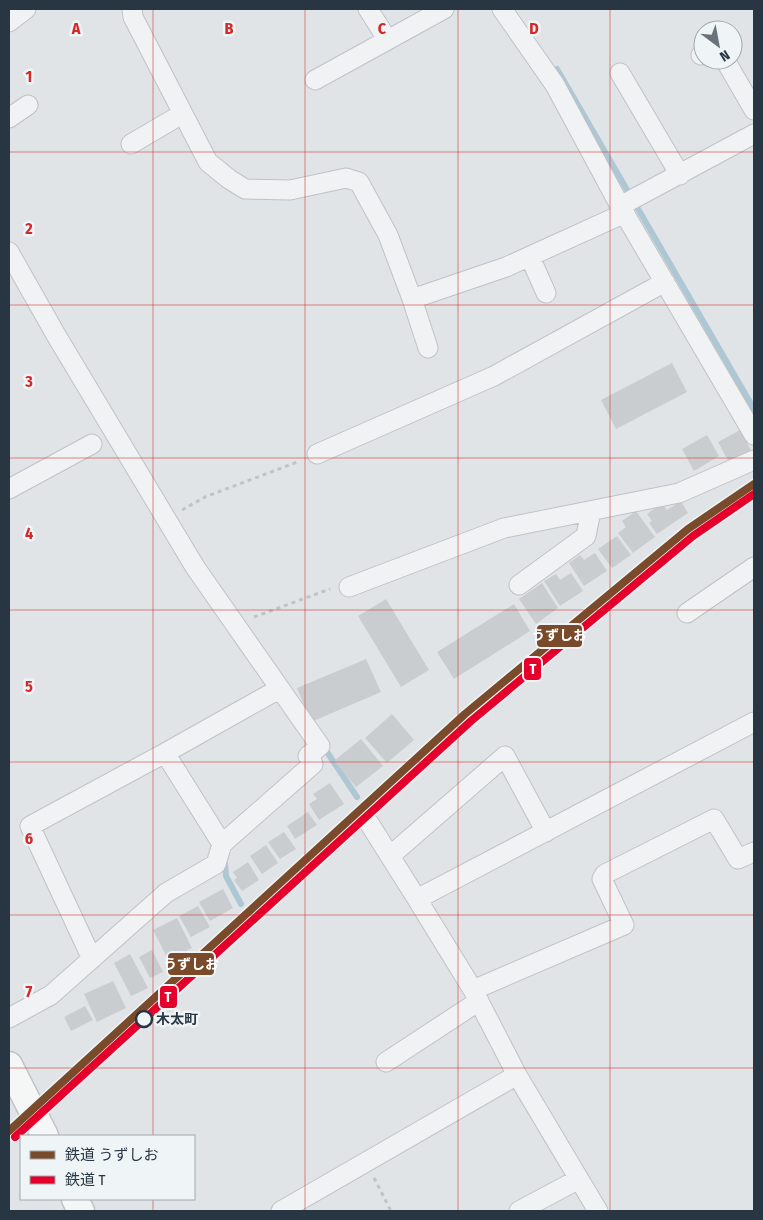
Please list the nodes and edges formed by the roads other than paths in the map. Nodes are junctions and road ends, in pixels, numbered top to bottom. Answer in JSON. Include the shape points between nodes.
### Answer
{"nodes":[{"id":1,"x":26,"y":9,"type":"edge"},
{"id":2,"x":132,"y":9,"type":"edge"},
{"id":3,"x":368,"y":9,"type":"edge"},
{"id":4,"x":444,"y":9,"type":"edge"},
{"id":5,"x":502,"y":9,"type":"edge"},
{"id":6,"x":9,"y":22,"type":"edge"},
{"id":7,"x":387,"y":39,"type":"junction"},
{"id":8,"x":731,"y":70,"type":"edge"},
{"id":9,"x":620,"y":73,"type":"dead end"},
{"id":10,"x":315,"y":80,"type":"dead end"},
{"id":11,"x":28,"y":105,"type":"dead end"},
{"id":12,"x":754,"y":110,"type":"edge"},
{"id":13,"x":182,"y":114,"type":"junction"},
{"id":14,"x":9,"y":118,"type":"edge"},
{"id":15,"x":754,"y":134,"type":"edge"},
{"id":16,"x":131,"y":144,"type":"dead end"},
{"id":17,"x":680,"y":175,"type":"junction"},
{"id":18,"x":623,"y":209,"type":"junction"},
{"id":19,"x":9,"y":252,"type":"edge"},
{"id":20,"x":530,"y":257,"type":"junction"},
{"id":21,"x":665,"y":282,"type":"junction"},
{"id":22,"x":546,"y":294,"type":"dead end"},
{"id":23,"x":412,"y":299,"type":"junction"},
{"id":24,"x":428,"y":348,"type":"dead end"},
{"id":25,"x":754,"y":434,"type":"edge"},
{"id":26,"x":92,"y":444,"type":"dead end"},
{"id":27,"x":317,"y":454,"type":"road end"},
{"id":28,"x":754,"y":460,"type":"edge"},
{"id":29,"x":9,"y":488,"type":"edge"},
{"id":30,"x":591,"y":511,"type":"junction"},
{"id":31,"x":754,"y":567,"type":"edge"},
{"id":32,"x":519,"y":585,"type":"dead end"},
{"id":33,"x":349,"y":587,"type":"road end"},
{"id":34,"x":687,"y":613,"type":"dead end"},
{"id":35,"x":279,"y":689,"type":"junction"},
{"id":36,"x":754,"y":722,"type":"edge"},
{"id":37,"x":165,"y":752,"type":"junction"},
{"id":38,"x":369,"y":823,"type":"dead end"},
{"id":39,"x":546,"y":832,"type":"junction"},
{"id":40,"x":222,"y":844,"type":"junction"},
{"id":41,"x":754,"y":852,"type":"edge"},
{"id":42,"x":390,"y":856,"type":"junction"},
{"id":43,"x":417,"y":899,"type":"junction"},
{"id":44,"x":92,"y":958,"type":"junction"},
{"id":45,"x":476,"y":996,"type":"junction"},
{"id":46,"x":9,"y":1018,"type":"edge"},
{"id":47,"x":386,"y":1062,"type":"dead end"},
{"id":48,"x":9,"y":1066,"type":"edge"},
{"id":49,"x":517,"y":1075,"type":"junction"},
{"id":50,"x":44,"y":1135,"type":"edge"},
{"id":51,"x":578,"y":1179,"type":"junction"},
{"id":52,"x":281,"y":1211,"type":"edge"},
{"id":53,"x":519,"y":1211,"type":"edge"},
{"id":54,"x":598,"y":1211,"type":"edge"}],
"edges":[{"from":1,"to":6,"type":"street"},
{"from":2,"to":13,"type":"street","via":[[133,17]]},
{"from":3,"to":7,"type":"street"},
{"from":4,"to":7,"type":"street"},
{"from":5,"to":18,"type":"street","via":[[556,86]]},
{"from":7,"to":10,"type":"street"},
{"from":8,"to":12,"type":"street"},
{"from":9,"to":17,"type":"street"},
{"from":11,"to":14,"type":"street"},
{"from":13,"to":16,"type":"street"},
{"from":13,"to":23,"type":"street","via":[[208,162],[228,180],[245,189],[290,190],[346,178],[359,182],[388,235]]},
{"from":15,"to":17,"type":"street"},
{"from":17,"to":18,"type":"street"},
{"from":18,"to":20,"type":"street"},
{"from":18,"to":21,"type":"street"},
{"from":19,"to":35,"type":"street","via":[[165,518]]},
{"from":20,"to":22,"type":"street"},
{"from":20,"to":23,"type":"street"},
{"from":21,"to":25,"type":"street"},
{"from":21,"to":27,"type":"street","via":[[494,376]]},
{"from":23,"to":24,"type":"street"},
{"from":26,"to":29,"type":"street"},
{"from":28,"to":30,"type":"street","via":[[679,493]]},
{"from":30,"to":32,"type":"street","via":[[586,536]]},
{"from":30,"to":33,"type":"street","via":[[504,528]]},
{"from":31,"to":34,"type":"street"},
{"from":35,"to":37,"type":"street"},
{"from":35,"to":40,"type":"street","via":[[320,746],[308,756],[313,764]]},
{"from":36,"to":39,"type":"street"},
{"from":37,"to":40,"type":"street"},
{"from":37,"to":44,"type":"street","via":[[30,826]]},
{"from":38,"to":42,"type":"street"},
{"from":39,"to":42,"type":"street","via":[[505,756]]},
{"from":39,"to":43,"type":"street"},
{"from":40,"to":44,"type":"street","via":[[216,864],[166,892]]},
{"from":41,"to":45,"type":"street","via":[[738,859],[714,819],[605,874],[602,880],[624,925]]},
{"from":42,"to":43,"type":"street"},
{"from":43,"to":45,"type":"street"},
{"from":44,"to":46,"type":"street","via":[[51,995]]},
{"from":45,"to":47,"type":"street"},
{"from":45,"to":49,"type":"street"},
{"from":48,"to":50,"type":"street"},
{"from":49,"to":51,"type":"street"},
{"from":49,"to":52,"type":"street"},
{"from":51,"to":53,"type":"street"},
{"from":51,"to":54,"type":"street"}]}
